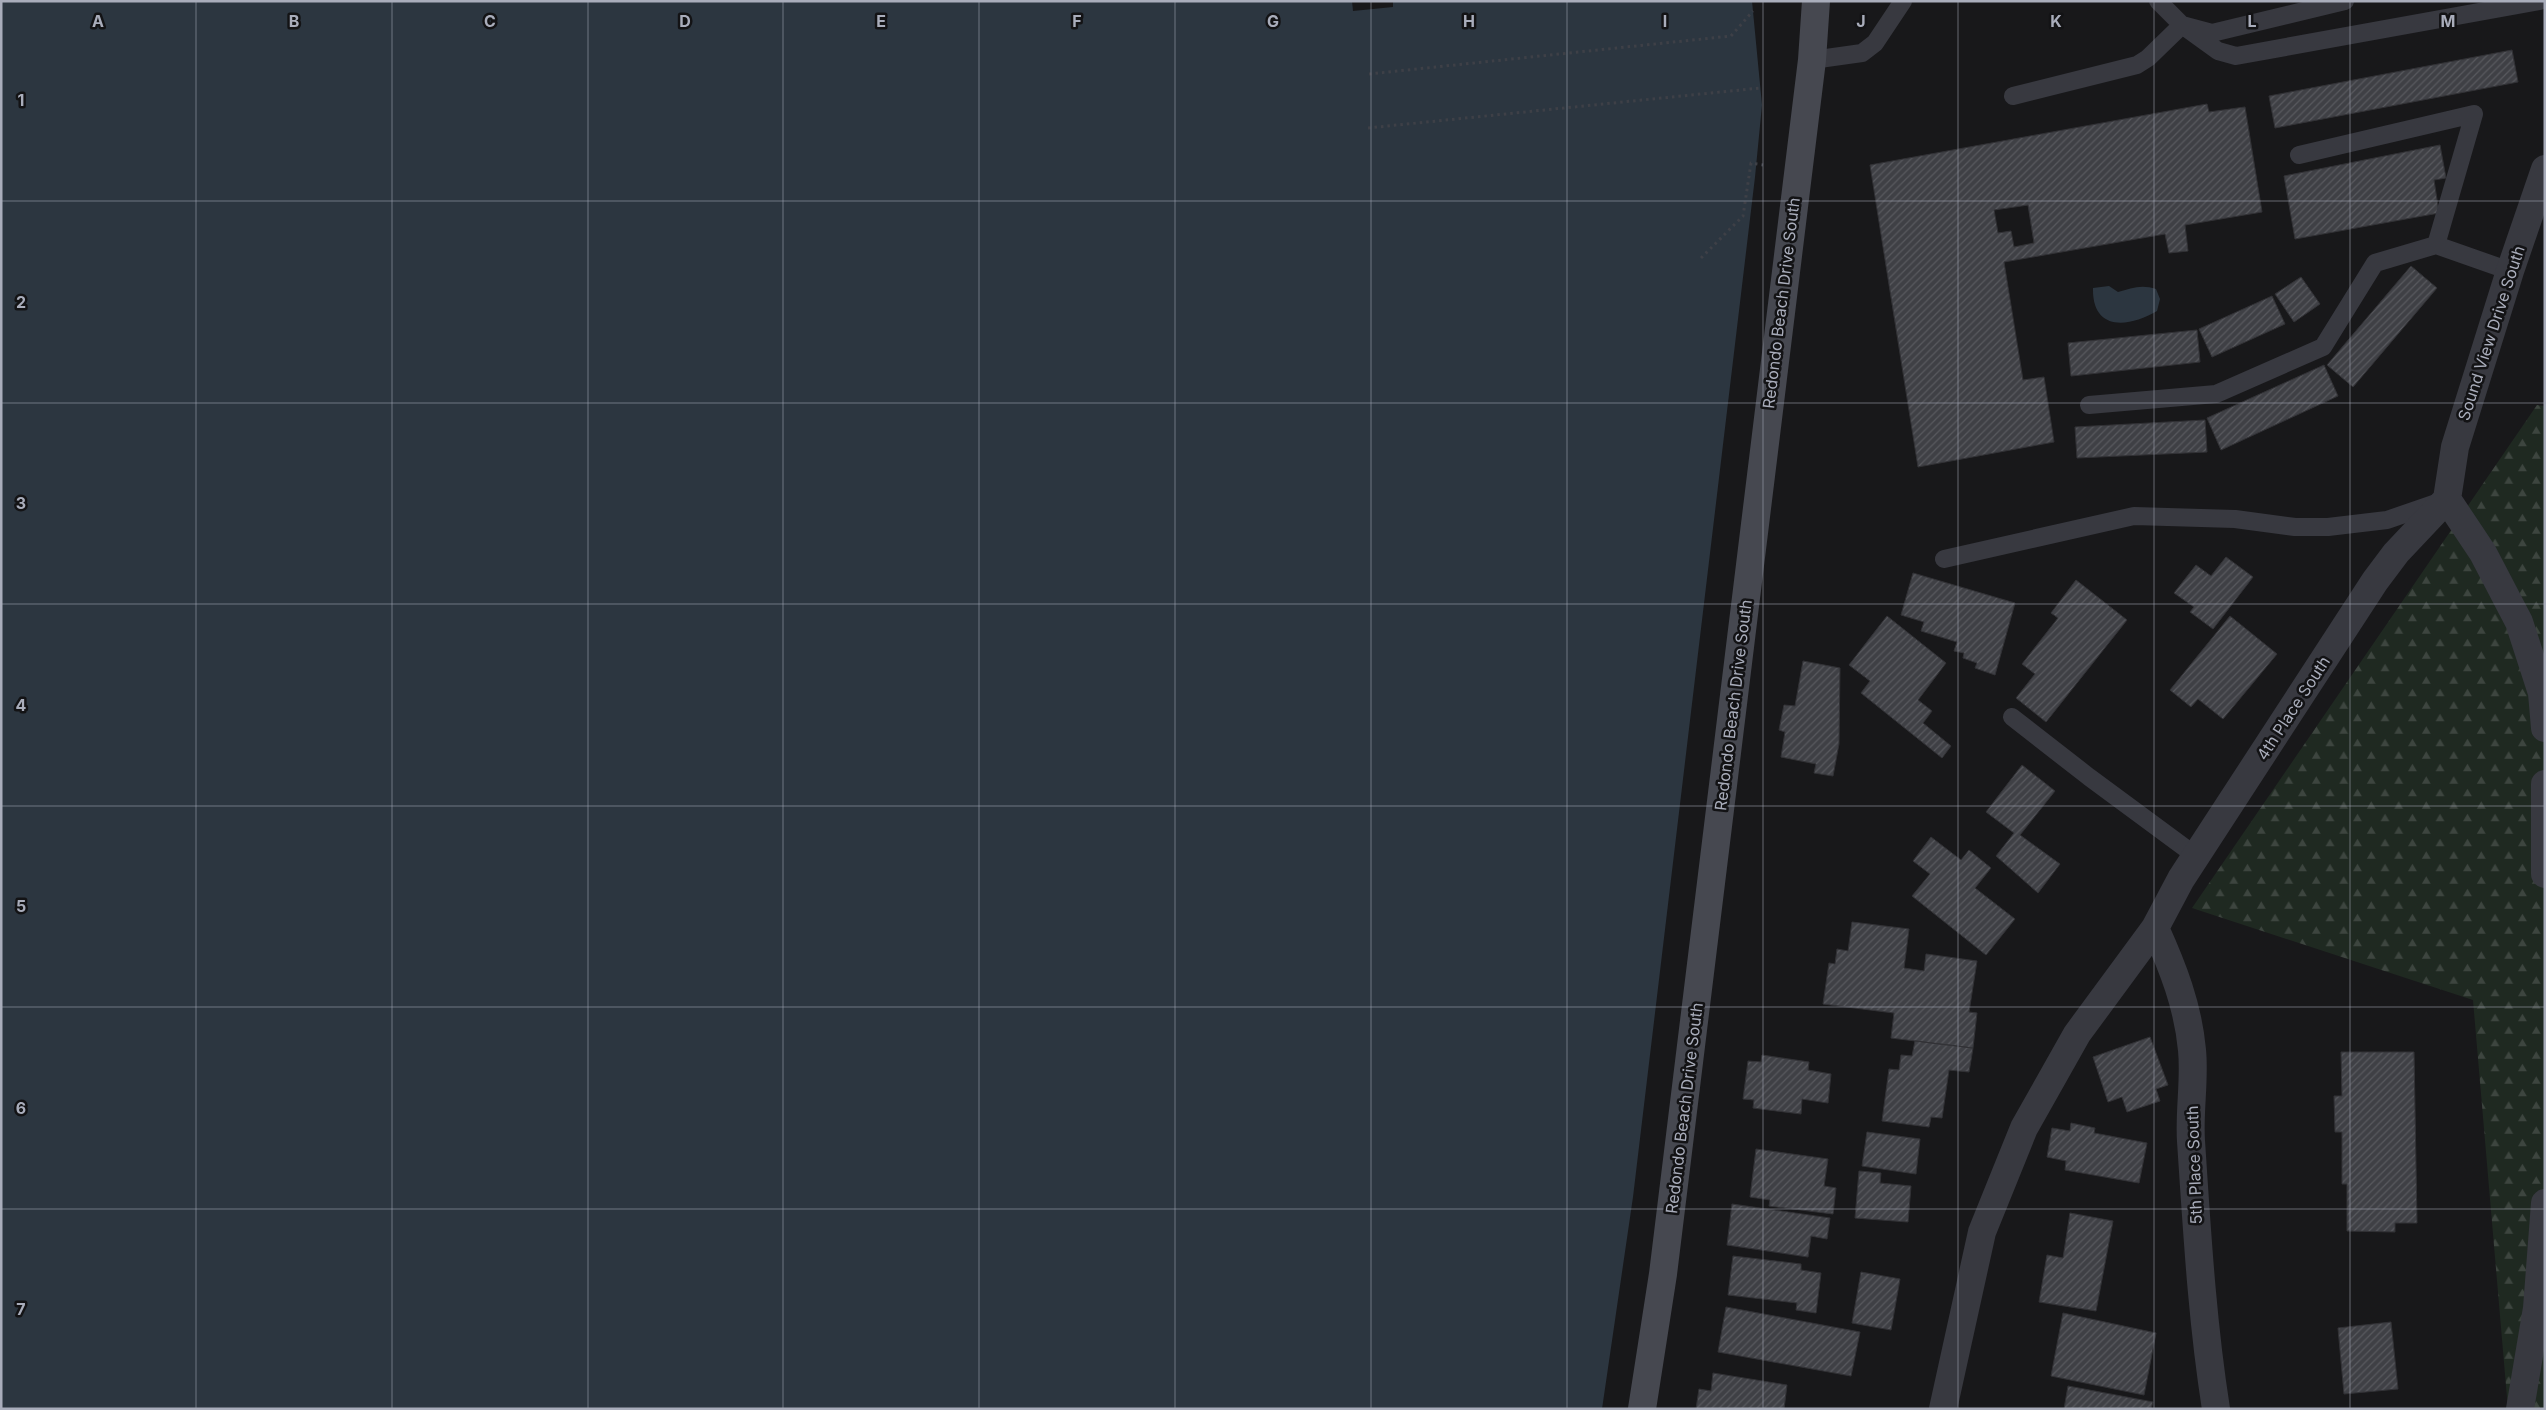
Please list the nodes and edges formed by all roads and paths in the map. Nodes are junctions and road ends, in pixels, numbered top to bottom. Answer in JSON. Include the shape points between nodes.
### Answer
{"nodes":[{"id":1,"x":1816,"y":1,"type":"edge"},
{"id":2,"x":1903,"y":1,"type":"edge"},
{"id":3,"x":2158,"y":1,"type":"edge"},
{"id":4,"x":2345,"y":1,"type":"edge"},
{"id":5,"x":2540,"y":1,"type":"edge"},
{"id":6,"x":1753,"y":10,"type":"dead end"},
{"id":7,"x":2182,"y":25,"type":"junction"},
{"id":8,"x":1812,"y":60,"type":"junction"},
{"id":9,"x":1369,"y":74,"type":"dead end"},
{"id":10,"x":1760,"y":88,"type":"dead end"},
{"id":11,"x":2014,"y":96,"type":"dead end"},
{"id":12,"x":1368,"y":128,"type":"dead end"},
{"id":13,"x":2299,"y":155,"type":"dead end"},
{"id":14,"x":1763,"y":165,"type":"dead end"},
{"id":15,"x":2545,"y":169,"type":"edge"},
{"id":16,"x":2436,"y":245,"type":"junction"},
{"id":17,"x":1700,"y":258,"type":"dead end"},
{"id":18,"x":2510,"y":271,"type":"junction"},
{"id":19,"x":2089,"y":406,"type":"dead end"},
{"id":20,"x":2447,"y":499,"type":"junction"},
{"id":21,"x":1944,"y":559,"type":"dead end"},
{"id":22,"x":2012,"y":717,"type":"dead end"},
{"id":23,"x":2545,"y":728,"type":"edge"},
{"id":24,"x":2545,"y":784,"type":"edge"},
{"id":25,"x":2196,"y":856,"type":"junction"},
{"id":26,"x":2545,"y":874,"type":"edge"},
{"id":27,"x":2155,"y":928,"type":"junction"},
{"id":28,"x":2545,"y":1203,"type":"edge"},
{"id":29,"x":1642,"y":1409,"type":"edge"},
{"id":30,"x":1943,"y":1409,"type":"edge"},
{"id":31,"x":2216,"y":1409,"type":"edge"},
{"id":32,"x":2520,"y":1409,"type":"edge"}],
"edges":[{"from":1,"to":8,"type":"street","name":"Redondo Beach Drive South"},
{"from":2,"to":8,"type":"lane","via":[[1875,43],[1862,53]]},
{"from":3,"to":7,"type":"lane"},
{"from":4,"to":7,"type":"lane","via":[[2212,33]]},
{"from":5,"to":7,"type":"lane","via":[[2236,56],[2218,51]]},
{"from":6,"to":9,"type":"path","via":[[1731,36]]},
{"from":7,"to":11,"type":"lane","via":[[2137,65]]},
{"from":8,"to":29,"type":"street","name":"Redondo Beach Drive South","via":[[1663,1274]]},
{"from":10,"to":12,"type":"path"},
{"from":13,"to":16,"type":"lane","via":[[2474,114]]},
{"from":14,"to":17,"type":"path","via":[[1751,164],[1743,216]]},
{"from":15,"to":18,"type":"street","name":"Sound View Drive South"},
{"from":16,"to":18,"type":"lane"},
{"from":16,"to":19,"type":"lane","via":[[2376,263],[2323,347],[2216,394]]},
{"from":18,"to":20,"type":"street","name":"Sound View Drive South","via":[[2455,446]]},
{"from":20,"to":21,"type":"lane","via":[[2387,520],[2328,527],[2134,516]]},
{"from":20,"to":23,"type":"street","via":[[2484,553],[2519,622],[2542,693]]},
{"from":20,"to":25,"type":"street","name":"4th Place South","via":[[2396,553],[2376,581]]},
{"from":22,"to":25,"type":"lane"},
{"from":24,"to":26,"type":"street"},
{"from":25,"to":27,"type":"street","name":"4th Place South"},
{"from":27,"to":30,"type":"street","via":[[2077,1034],[2024,1128],[1982,1232]]},
{"from":27,"to":31,"type":"street","name":"5th Place South","via":[[2178,980],[2187,1011],[2192,1051],[2191,1143],[2202,1301]]},
{"from":28,"to":32,"type":"street","via":[[2537,1308]]}]}
